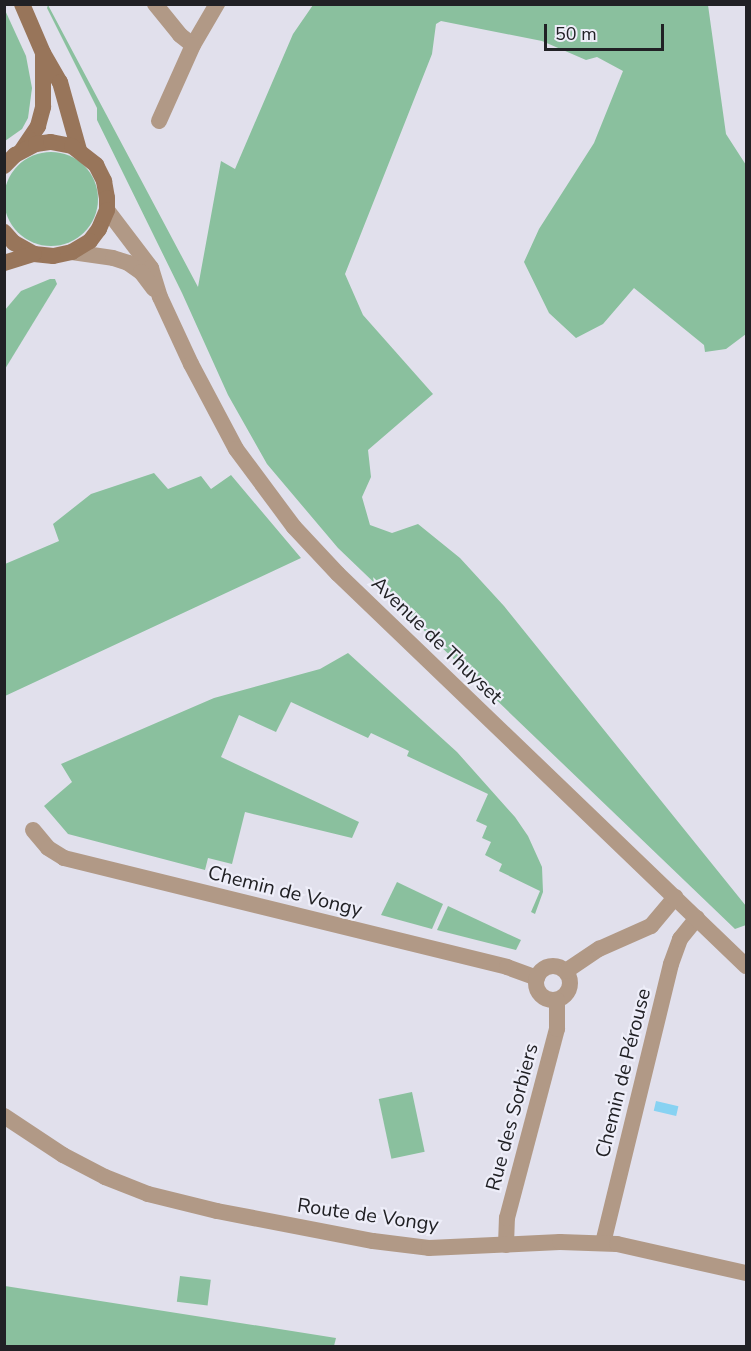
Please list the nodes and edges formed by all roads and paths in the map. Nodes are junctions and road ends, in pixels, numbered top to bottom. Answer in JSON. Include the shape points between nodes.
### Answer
{"nodes":[{"id":1,"x":22,"y":4,"type":"edge"},
{"id":2,"x":155,"y":4,"type":"edge"},
{"id":3,"x":217,"y":4,"type":"edge"},
{"id":4,"x":193,"y":45,"type":"junction"},
{"id":5,"x":43,"y":53,"type":"junction"},
{"id":6,"x":159,"y":121,"type":"dead end"},
{"id":7,"x":78,"y":150,"type":"junction"},
{"id":8,"x":12,"y":156,"type":"edge"},
{"id":9,"x":107,"y":210,"type":"junction"},
{"id":10,"x":4,"y":232,"type":"edge"},
{"id":11,"x":72,"y":252,"type":"junction"},
{"id":12,"x":34,"y":254,"type":"junction"},
{"id":13,"x":4,"y":263,"type":"edge"},
{"id":14,"x":160,"y":297,"type":"junction"},
{"id":15,"x":33,"y":830,"type":"dead end"},
{"id":16,"x":675,"y":897,"type":"junction"},
{"id":17,"x":697,"y":918,"type":"junction"},
{"id":18,"x":747,"y":966,"type":"edge"},
{"id":19,"x":566,"y":971,"type":"junction"},
{"id":20,"x":537,"y":978,"type":"junction"},
{"id":21,"x":557,"y":1000,"type":"junction"},
{"id":22,"x":4,"y":1116,"type":"edge"},
{"id":23,"x":603,"y":1243,"type":"junction"},
{"id":24,"x":506,"y":1245,"type":"junction"},
{"id":25,"x":747,"y":1274,"type":"edge"}],
"edges":[{"from":1,"to":5,"type":"main road"},
{"from":2,"to":4,"type":"street"},
{"from":3,"to":4,"type":"street"},
{"from":4,"to":6,"type":"street"},
{"from":5,"to":7,"type":"main road","via":[[60,82]]},
{"from":5,"to":8,"type":"main road","via":[[43,107],[38,126]]},
{"from":7,"to":8,"type":"main road","via":[[51,142]]},
{"from":7,"to":9,"type":"main road","via":[[92,160],[102,175]]},
{"from":9,"to":11,"type":"main road","via":[[94,235]]},
{"from":9,"to":14,"type":"street","name":"Avenue de Thuyset","via":[[148,261]]},
{"from":10,"to":12,"type":"main road"},
{"from":11,"to":12,"type":"main road"},
{"from":11,"to":14,"type":"street","name":"Avenue de Thuyset","via":[[128,263],[141,272]]},
{"from":12,"to":13,"type":"main road"},
{"from":14,"to":16,"type":"street","name":"Avenue de Thuyset","via":[[220,421],[255,477],[294,527],[338,574]]},
{"from":15,"to":20,"type":"street","name":"Chemin de Vongy","via":[[48,848],[64,858],[507,967]]},
{"from":16,"to":17,"type":"street","name":"Avenue de Thuyset"},
{"from":16,"to":19,"type":"street","via":[[651,926],[599,949]]},
{"from":17,"to":18,"type":"street","name":"Avenue de Thuyset"},
{"from":17,"to":23,"type":"street","name":"Chemin de Pérouse","via":[[681,939],[671,964]]},
{"from":19,"to":20,"type":"street","via":[[549,966]]},
{"from":19,"to":21,"type":"street","via":[[570,988]]},
{"from":20,"to":21,"type":"street","via":[[540,995]]},
{"from":21,"to":24,"type":"street","name":"Rue des Sorbiers","via":[[558,1029],[507,1218]]},
{"from":22,"to":24,"type":"street","name":"Route de Vongy","via":[[89,1169],[174,1201],[410,1246]]},
{"from":23,"to":24,"type":"street","name":"Route de Vongy"},
{"from":23,"to":25,"type":"street","name":"Route de Vongy"}]}
